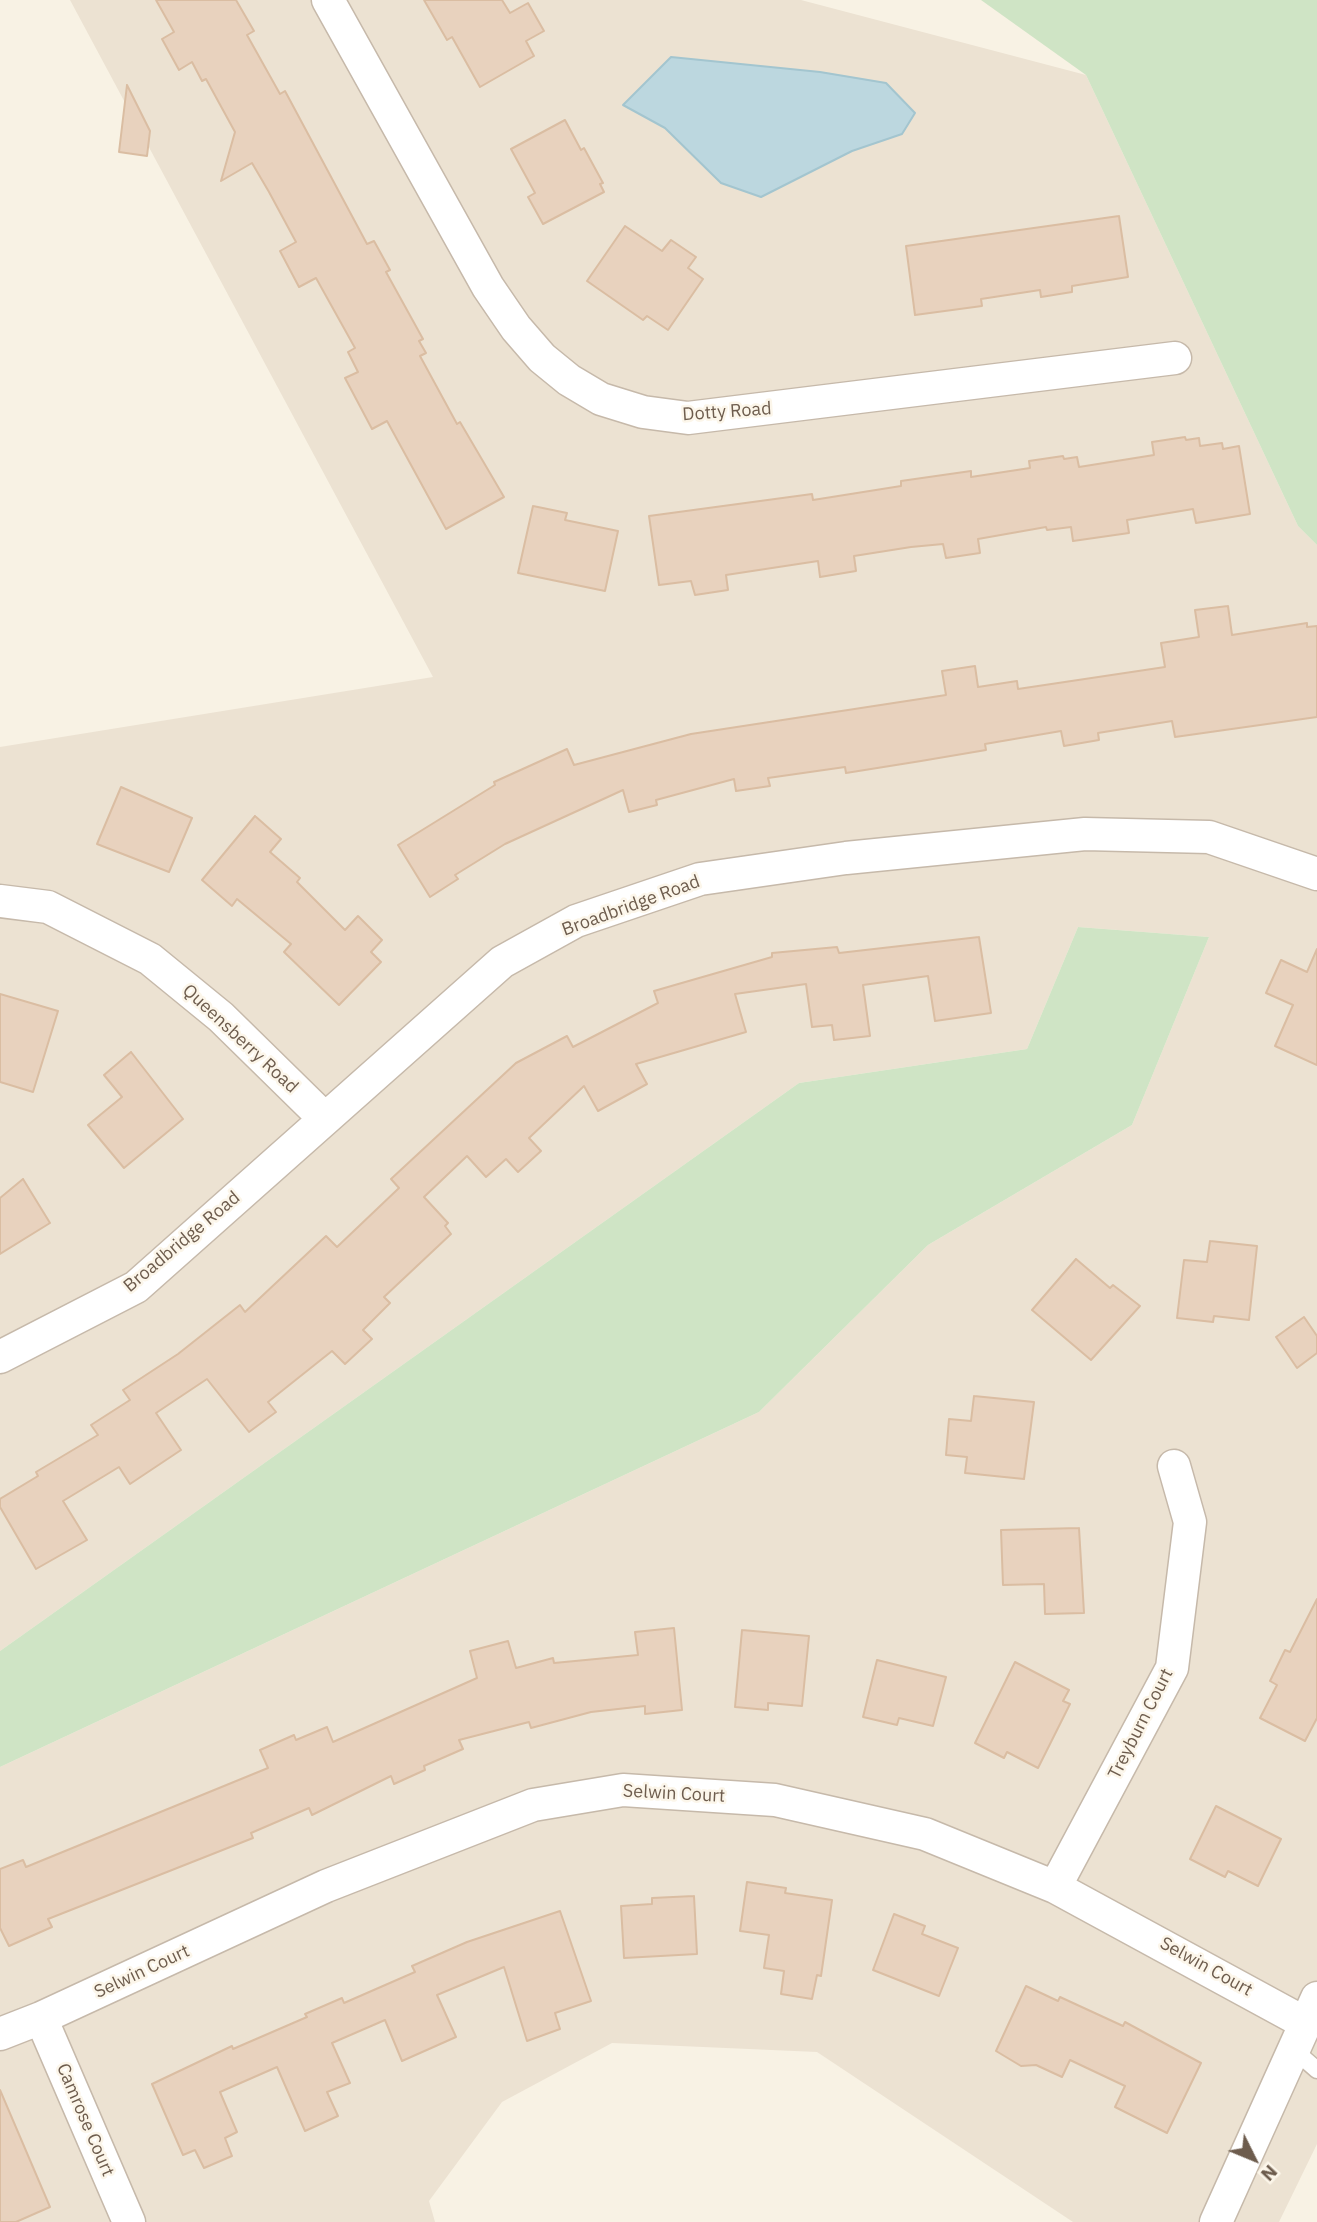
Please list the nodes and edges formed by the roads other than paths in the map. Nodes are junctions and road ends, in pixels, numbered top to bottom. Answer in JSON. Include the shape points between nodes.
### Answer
{"nodes":[{"id":1,"x":328,"y":0,"type":"edge"},
{"id":2,"x":1175,"y":358,"type":"dead end"},
{"id":3,"x":1317,"y":874,"type":"edge"},
{"id":4,"x":0,"y":901,"type":"edge"},
{"id":5,"x":324,"y":1118,"type":"junction"},
{"id":6,"x":0,"y":1357,"type":"edge"},
{"id":7,"x":1174,"y":1466,"type":"dead end"},
{"id":8,"x":1055,"y":1887,"type":"junction"},
{"id":9,"x":41,"y":2018,"type":"junction"},
{"id":10,"x":1305,"y":2023,"type":"edge"},
{"id":11,"x":0,"y":2034,"type":"edge"},
{"id":12,"x":1317,"y":2070,"type":"edge"},
{"id":13,"x":129,"y":2222,"type":"edge"},
{"id":14,"x":1216,"y":2222,"type":"edge"}],
"edges":[{"from":1,"to":2,"type":"street","name":"Dotty Road","via":[[488,287],[516,328],[542,358],[601,399],[643,412],[688,418]]},
{"from":3,"to":5,"type":"street","name":"Broadbridge Road","via":[[1209,837],[1085,834],[846,858],[700,879],[576,921],[502,962]]},
{"from":4,"to":5,"type":"street","name":"Queensberry Road","via":[[48,907],[150,959],[221,1017]]},
{"from":5,"to":6,"type":"street","name":"Broadbridge Road","via":[[135,1286]]},
{"from":7,"to":8,"type":"street","name":"Treyburn Court","via":[[1190,1522],[1172,1668]]},
{"from":8,"to":9,"type":"street","name":"Selwin Court","via":[[912,1831],[775,1800],[623,1790],[533,1805],[339,1881]]},
{"from":8,"to":10,"type":"street","name":"Selwin Court"},
{"from":9,"to":11,"type":"street","name":"Selwin Court"},
{"from":9,"to":13,"type":"street","name":"Camrose Court"},
{"from":10,"to":12,"type":"lane"},
{"from":10,"to":14,"type":"street"}]}
